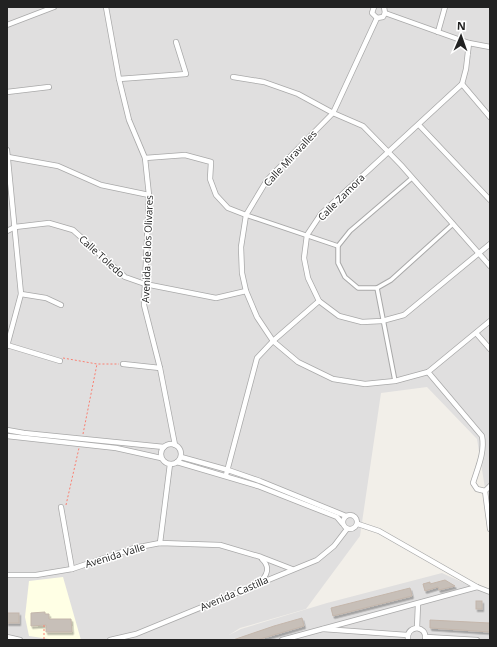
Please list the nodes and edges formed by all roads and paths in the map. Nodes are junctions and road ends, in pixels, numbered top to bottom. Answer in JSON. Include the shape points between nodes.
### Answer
{"nodes":[{"id":1,"x":54,"y":7,"type":"edge"},
{"id":2,"x":106,"y":7,"type":"edge"},
{"id":3,"x":384,"y":7,"type":"edge"},
{"id":4,"x":445,"y":7,"type":"edge"},
{"id":5,"x":371,"y":8,"type":"edge"},
{"id":6,"x":386,"y":13,"type":"junction"},
{"id":7,"x":376,"y":18,"type":"junction"},
{"id":8,"x":7,"y":25,"type":"edge"},
{"id":9,"x":438,"y":32,"type":"junction"},
{"id":10,"x":176,"y":42,"type":"dead end"},
{"id":11,"x":469,"y":43,"type":"junction"},
{"id":12,"x":490,"y":47,"type":"edge"},
{"id":13,"x":233,"y":77,"type":"dead end"},
{"id":14,"x":119,"y":79,"type":"junction"},
{"id":15,"x":462,"y":84,"type":"junction"},
{"id":16,"x":48,"y":87,"type":"dead end"},
{"id":17,"x":7,"y":92,"type":"edge"},
{"id":18,"x":333,"y":113,"type":"junction"},
{"id":19,"x":490,"y":117,"type":"edge"},
{"id":20,"x":419,"y":125,"type":"junction"},
{"id":21,"x":7,"y":150,"type":"edge"},
{"id":22,"x":388,"y":153,"type":"junction"},
{"id":23,"x":8,"y":157,"type":"edge"},
{"id":24,"x":145,"y":158,"type":"junction"},
{"id":25,"x":8,"y":166,"type":"edge"},
{"id":26,"x":412,"y":178,"type":"junction"},
{"id":27,"x":149,"y":195,"type":"junction"},
{"id":28,"x":490,"y":200,"type":"edge"},
{"id":29,"x":246,"y":215,"type":"junction"},
{"id":30,"x":453,"y":224,"type":"junction"},
{"id":31,"x":15,"y":227,"type":"junction"},
{"id":32,"x":7,"y":230,"type":"edge"},
{"id":33,"x":307,"y":235,"type":"junction"},
{"id":34,"x":490,"y":244,"type":"edge"},
{"id":35,"x":338,"y":246,"type":"junction"},
{"id":36,"x":479,"y":254,"type":"junction"},
{"id":37,"x":490,"y":266,"type":"edge"},
{"id":38,"x":145,"y":284,"type":"junction"},
{"id":39,"x":377,"y":288,"type":"junction"},
{"id":40,"x":246,"y":291,"type":"junction"},
{"id":41,"x":21,"y":294,"type":"junction"},
{"id":42,"x":319,"y":301,"type":"junction"},
{"id":43,"x":62,"y":305,"type":"dead end"},
{"id":44,"x":382,"y":321,"type":"junction"},
{"id":45,"x":490,"y":321,"type":"edge"},
{"id":46,"x":476,"y":333,"type":"junction"},
{"id":47,"x":273,"y":341,"type":"junction"},
{"id":48,"x":7,"y":342,"type":"edge"},
{"id":49,"x":490,"y":349,"type":"edge"},
{"id":50,"x":58,"y":360,"type":"joint"},
{"id":51,"x":97,"y":364,"type":"junction"},
{"id":52,"x":123,"y":364,"type":"joint"},
{"id":53,"x":160,"y":368,"type":"junction"},
{"id":54,"x":428,"y":372,"type":"junction"},
{"id":55,"x":395,"y":382,"type":"junction"},
{"id":56,"x":7,"y":430,"type":"edge"},
{"id":57,"x":7,"y":436,"type":"edge"},
{"id":58,"x":81,"y":441,"type":"junction"},
{"id":59,"x":175,"y":445,"type":"junction"},
{"id":60,"x":164,"y":447,"type":"junction"},
{"id":61,"x":181,"y":457,"type":"junction"},
{"id":62,"x":161,"y":458,"type":"junction"},
{"id":63,"x":177,"y":462,"type":"junction"},
{"id":64,"x":170,"y":464,"type":"junction"},
{"id":65,"x":228,"y":470,"type":"junction"},
{"id":66,"x":226,"y":475,"type":"junction"},
{"id":67,"x":490,"y":486,"type":"edge"},
{"id":68,"x":485,"y":491,"type":"junction"},
{"id":69,"x":61,"y":507,"type":"dead end"},
{"id":70,"x":62,"y":513,"type":"junction"},
{"id":71,"x":346,"y":516,"type":"junction"},
{"id":72,"x":342,"y":523,"type":"junction"},
{"id":73,"x":358,"y":524,"type":"junction"},
{"id":74,"x":347,"y":529,"type":"junction"},
{"id":75,"x":490,"y":529,"type":"edge"},
{"id":76,"x":160,"y":543,"type":"junction"},
{"id":77,"x":261,"y":557,"type":"junction"},
{"id":78,"x":72,"y":569,"type":"junction"},
{"id":79,"x":292,"y":569,"type":"junction"},
{"id":80,"x":7,"y":575,"type":"edge"},
{"id":81,"x":260,"y":582,"type":"junction"},
{"id":82,"x":477,"y":587,"type":"junction"},
{"id":83,"x":490,"y":592,"type":"edge"},
{"id":84,"x":418,"y":604,"type":"junction"},
{"id":85,"x":44,"y":625,"type":"dead end"},
{"id":86,"x":416,"y":628,"type":"junction"},
{"id":87,"x":319,"y":629,"type":"junction"},
{"id":88,"x":7,"y":637,"type":"edge"},
{"id":89,"x":408,"y":638,"type":"edge"},
{"id":90,"x":425,"y":639,"type":"edge"},
{"id":91,"x":20,"y":640,"type":"edge"},
{"id":92,"x":44,"y":640,"type":"edge"},
{"id":93,"x":110,"y":640,"type":"edge"},
{"id":94,"x":282,"y":640,"type":"edge"},
{"id":95,"x":477,"y":640,"type":"edge"}],
"edges":[{"from":1,"to":8,"type":"street"},
{"from":2,"to":14,"type":"street","name":"Avenida de los Olivares"},
{"from":3,"to":6,"type":"street"},
{"from":4,"to":9,"type":"street"},
{"from":5,"to":7,"type":"street"},
{"from":6,"to":7,"type":"street","via":[[383,17]]},
{"from":6,"to":9,"type":"street"},
{"from":7,"to":18,"type":"street","name":"Calle Miravalles"},
{"from":9,"to":11,"type":"street"},
{"from":10,"to":14,"type":"street","via":[[186,74]]},
{"from":11,"to":12,"type":"street"},
{"from":11,"to":15,"type":"street"},
{"from":13,"to":18,"type":"street","via":[[264,82],[298,94]]},
{"from":14,"to":24,"type":"street","name":"Avenida de los Olivares","via":[[129,120]]},
{"from":15,"to":19,"type":"street"},
{"from":15,"to":20,"type":"street","name":"Calle Zamora"},
{"from":16,"to":17,"type":"street"},
{"from":18,"to":22,"type":"street","via":[[363,126]]},
{"from":18,"to":29,"type":"street","name":"Calle Miravalles","via":[[267,180]]},
{"from":20,"to":22,"type":"street","name":"Calle Zamora"},
{"from":20,"to":28,"type":"street"},
{"from":21,"to":23,"type":"street"},
{"from":22,"to":26,"type":"street"},
{"from":22,"to":33,"type":"street","name":"Calle Zamora","via":[[321,214]]},
{"from":23,"to":25,"type":"street"},
{"from":23,"to":27,"type":"street","via":[[58,166],[102,185]]},
{"from":24,"to":27,"type":"street","name":"Avenida de los Olivares"},
{"from":24,"to":29,"type":"street","via":[[185,155],[211,162],[210,179],[216,195],[228,208]]},
{"from":25,"to":31,"type":"street"},
{"from":26,"to":30,"type":"street"},
{"from":26,"to":35,"type":"street","via":[[350,231]]},
{"from":27,"to":38,"type":"street","name":"Avenida de los Olivares"},
{"from":29,"to":33,"type":"street"},
{"from":29,"to":40,"type":"street","name":"Calle Miravalles","via":[[241,247]]},
{"from":30,"to":36,"type":"street"},
{"from":30,"to":39,"type":"street","via":[[391,280]]},
{"from":31,"to":32,"type":"street","name":"Calle Toledo"},
{"from":31,"to":38,"type":"street","name":"Calle Toledo","via":[[49,223],[73,230],[125,277]]},
{"from":31,"to":41,"type":"street"},
{"from":33,"to":35,"type":"street"},
{"from":33,"to":42,"type":"street","name":"Calle Zamora","via":[[304,258],[306,271]]},
{"from":34,"to":36,"type":"street","name":"Calle Zamora"},
{"from":35,"to":39,"type":"street","via":[[338,263],[345,277],[358,288]]},
{"from":36,"to":37,"type":"street"},
{"from":36,"to":44,"type":"street","name":"Calle Zamora","via":[[404,315]]},
{"from":38,"to":40,"type":"street","name":"Calle Toledo","via":[[216,298]]},
{"from":38,"to":53,"type":"street","name":"Avenida de los Olivares","via":[[144,305]]},
{"from":39,"to":44,"type":"street"},
{"from":40,"to":47,"type":"street","name":"Calle Miravalles"},
{"from":41,"to":43,"type":"street","via":[[46,298]]},
{"from":41,"to":48,"type":"street"},
{"from":42,"to":44,"type":"street","name":"Calle Zamora","via":[[338,316],[362,322]]},
{"from":42,"to":47,"type":"street"},
{"from":44,"to":55,"type":"street"},
{"from":45,"to":46,"type":"street","name":"Calle Miravalles"},
{"from":46,"to":49,"type":"street"},
{"from":46,"to":54,"type":"street","name":"Calle Miravalles"},
{"from":47,"to":55,"type":"street","name":"Calle Miravalles","via":[[298,362],[333,379],[365,384]]},
{"from":47,"to":65,"type":"street","via":[[257,358]]},
{"from":48,"to":50,"type":"street"},
{"from":50,"to":51,"type":"path","via":[[64,357]]},
{"from":51,"to":52,"type":"path"},
{"from":51,"to":58,"type":"path"},
{"from":52,"to":53,"type":"street"},
{"from":53,"to":59,"type":"street","name":"Avenida de los Olivares"},
{"from":54,"to":55,"type":"street","name":"Calle Miravalles"},
{"from":54,"to":68,"type":"street","via":[[482,436],[484,444],[473,483],[477,489]]},
{"from":56,"to":58,"type":"street"},
{"from":57,"to":58,"type":"street"},
{"from":58,"to":60,"type":"street"},
{"from":58,"to":62,"type":"street"},
{"from":58,"to":70,"type":"path","via":[[68,500]]},
{"from":59,"to":60,"type":"street"},
{"from":59,"to":61,"type":"street","via":[[181,451]]},
{"from":60,"to":62,"type":"street"},
{"from":61,"to":63,"type":"street"},
{"from":61,"to":65,"type":"street"},
{"from":62,"to":64,"type":"street"},
{"from":63,"to":64,"type":"street"},
{"from":63,"to":66,"type":"street"},
{"from":64,"to":76,"type":"street"},
{"from":65,"to":66,"type":"street"},
{"from":65,"to":71,"type":"street"},
{"from":66,"to":72,"type":"street","via":[[337,517]]},
{"from":67,"to":68,"type":"street"},
{"from":68,"to":75,"type":"street"},
{"from":69,"to":70,"type":"street"},
{"from":70,"to":78,"type":"street"},
{"from":71,"to":72,"type":"street"},
{"from":71,"to":73,"type":"street","via":[[354,517]]},
{"from":72,"to":74,"type":"street"},
{"from":73,"to":74,"type":"street"},
{"from":73,"to":82,"type":"street","via":[[379,531]]},
{"from":74,"to":79,"type":"street","name":"Avenida Castilla","via":[[334,546],[317,560]]},
{"from":76,"to":77,"type":"street","name":"Avenida Valle","via":[[220,545]]},
{"from":76,"to":78,"type":"street","name":"Avenida Valle","via":[[134,548]]},
{"from":77,"to":79,"type":"street","name":"Avenida Valle"},
{"from":77,"to":81,"type":"street","via":[[268,570]]},
{"from":78,"to":80,"type":"street","name":"Avenida Valle","via":[[36,575]]},
{"from":79,"to":81,"type":"street","name":"Avenida Castilla"},
{"from":81,"to":93,"type":"street","name":"Avenida Castilla","via":[[136,634]]},
{"from":82,"to":83,"type":"street"},
{"from":82,"to":84,"type":"street"},
{"from":84,"to":86,"type":"street"},
{"from":84,"to":87,"type":"street"},
{"from":85,"to":92,"type":"path"},
{"from":86,"to":89,"type":"street","via":[[411,630]]},
{"from":86,"to":90,"type":"street","via":[[423,630]]},
{"from":87,"to":89,"type":"street"},
{"from":87,"to":94,"type":"street"},
{"from":88,"to":91,"type":"street"},
{"from":90,"to":95,"type":"street"}]}
